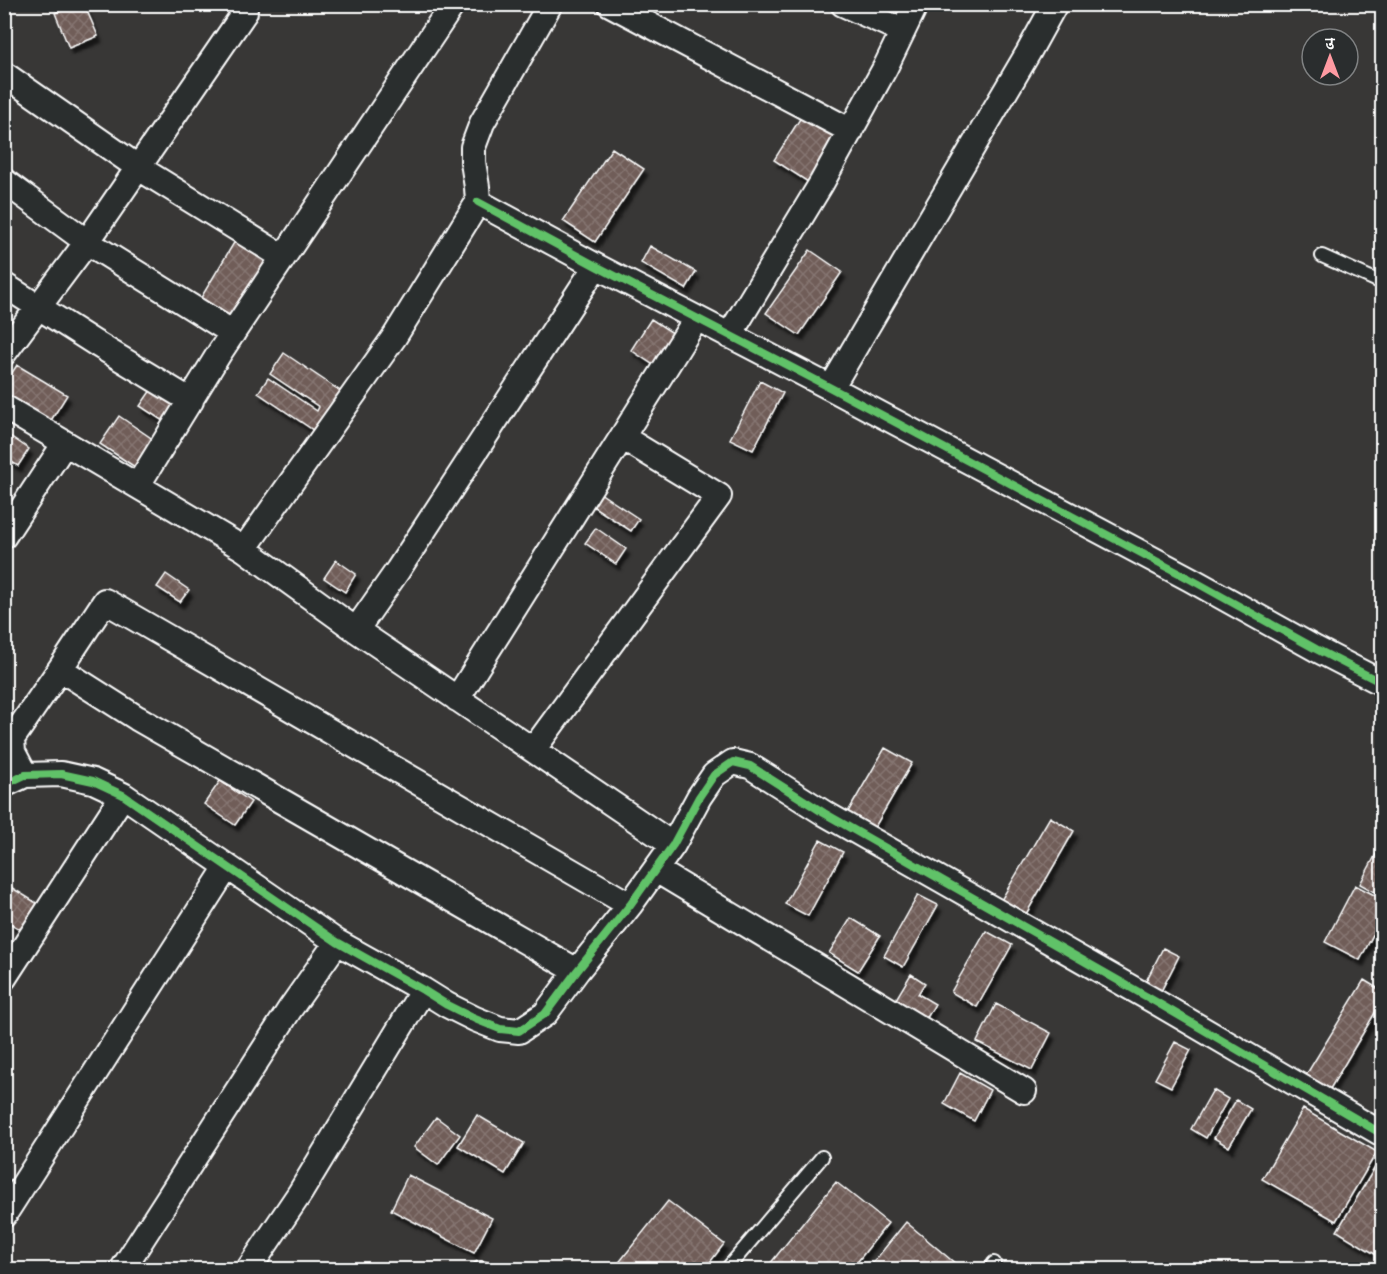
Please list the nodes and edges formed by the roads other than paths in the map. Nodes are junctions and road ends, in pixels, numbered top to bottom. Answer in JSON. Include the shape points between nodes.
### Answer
{"nodes":[{"id":1,"x":453,"y":4,"type":"edge"},
{"id":2,"x":550,"y":4,"type":"edge"},
{"id":3,"x":610,"y":4,"type":"edge"},
{"id":4,"x":843,"y":4,"type":"edge"},
{"id":5,"x":916,"y":4,"type":"edge"},
{"id":6,"x":1055,"y":4,"type":"edge"},
{"id":7,"x":250,"y":7,"type":"edge"},
{"id":8,"x":903,"y":32,"type":"junction"},
{"id":9,"x":4,"y":74,"type":"edge"},
{"id":10,"x":851,"y":131,"type":"junction"},
{"id":11,"x":139,"y":168,"type":"junction"},
{"id":12,"x":4,"y":181,"type":"edge"},
{"id":13,"x":478,"y":202,"type":"junction"},
{"id":14,"x":87,"y":242,"type":"junction"},
{"id":15,"x":1322,"y":256,"type":"dead end"},
{"id":16,"x":283,"y":257,"type":"junction"},
{"id":17,"x":596,"y":266,"type":"junction"},
{"id":18,"x":1383,"y":284,"type":"edge"},
{"id":19,"x":4,"y":285,"type":"edge"},
{"id":20,"x":38,"y":307,"type":"junction"},
{"id":21,"x":696,"y":319,"type":"junction"},
{"id":22,"x":233,"y":333,"type":"junction"},
{"id":23,"x":729,"y":336,"type":"junction"},
{"id":24,"x":4,"y":353,"type":"edge"},
{"id":25,"x":831,"y":388,"type":"junction"},
{"id":26,"x":190,"y":400,"type":"junction"},
{"id":27,"x":4,"y":407,"type":"edge"},
{"id":28,"x":622,"y":437,"type":"junction"},
{"id":29,"x":65,"y":443,"type":"junction"},
{"id":30,"x":138,"y":485,"type":"junction"},
{"id":31,"x":4,"y":536,"type":"edge"},
{"id":32,"x":244,"y":549,"type":"junction"},
{"id":33,"x":356,"y":630,"type":"junction"},
{"id":34,"x":60,"y":669,"type":"junction"},
{"id":35,"x":1383,"y":683,"type":"edge"},
{"id":36,"x":457,"y":699,"type":"junction"},
{"id":37,"x":533,"y":750,"type":"junction"},
{"id":38,"x":15,"y":780,"type":"edge"},
{"id":39,"x":123,"y":795,"type":"junction"},
{"id":40,"x":673,"y":846,"type":"junction"},
{"id":41,"x":227,"y":867,"type":"junction"},
{"id":42,"x":656,"y":870,"type":"junction"},
{"id":43,"x":630,"y":905,"type":"junction"},
{"id":44,"x":337,"y":942,"type":"junction"},
{"id":45,"x":577,"y":971,"type":"junction"},
{"id":46,"x":4,"y":978,"type":"edge"},
{"id":47,"x":423,"y":990,"type":"junction"},
{"id":48,"x":1024,"y":1091,"type":"dead end"},
{"id":49,"x":1383,"y":1134,"type":"edge"},
{"id":50,"x":822,"y":1157,"type":"dead end"},
{"id":51,"x":4,"y":1215,"type":"edge"},
{"id":52,"x":122,"y":1269,"type":"edge"},
{"id":53,"x":248,"y":1269,"type":"edge"},
{"id":54,"x":477,"y":1269,"type":"edge"},
{"id":55,"x":493,"y":1269,"type":"edge"},
{"id":56,"x":726,"y":1269,"type":"edge"}],
"edges":[{"from":1,"to":16,"type":"street"},
{"from":2,"to":13,"type":"street","via":[[482,123],[473,147]]},
{"from":3,"to":10,"type":"street"},
{"from":4,"to":8,"type":"street"},
{"from":5,"to":8,"type":"street"},
{"from":6,"to":25,"type":"street"},
{"from":7,"to":11,"type":"street"},
{"from":8,"to":10,"type":"street"},
{"from":9,"to":11,"type":"street"},
{"from":10,"to":23,"type":"street"},
{"from":11,"to":14,"type":"street"},
{"from":11,"to":16,"type":"street"},
{"from":12,"to":14,"type":"street"},
{"from":13,"to":17,"type":"street"},
{"from":13,"to":32,"type":"street","via":[[395,336]]},
{"from":14,"to":20,"type":"street"},
{"from":14,"to":22,"type":"street"},
{"from":15,"to":18,"type":"lane"},
{"from":16,"to":22,"type":"street"},
{"from":17,"to":21,"type":"street"},
{"from":17,"to":33,"type":"street"},
{"from":19,"to":20,"type":"street"},
{"from":20,"to":24,"type":"street"},
{"from":20,"to":26,"type":"street"},
{"from":21,"to":23,"type":"street"},
{"from":21,"to":28,"type":"street"},
{"from":22,"to":26,"type":"street"},
{"from":23,"to":25,"type":"street"},
{"from":25,"to":35,"type":"street"},
{"from":26,"to":30,"type":"street"},
{"from":27,"to":29,"type":"street"},
{"from":28,"to":36,"type":"street"},
{"from":28,"to":37,"type":"street","via":[[719,496]]},
{"from":29,"to":30,"type":"street"},
{"from":29,"to":31,"type":"street"},
{"from":30,"to":32,"type":"street"},
{"from":32,"to":33,"type":"street"},
{"from":33,"to":36,"type":"street"},
{"from":34,"to":38,"type":"street","via":[[12,738]]},
{"from":34,"to":43,"type":"street","via":[[105,600]]},
{"from":34,"to":45,"type":"street","via":[[137,718]]},
{"from":36,"to":37,"type":"street"},
{"from":37,"to":40,"type":"street"},
{"from":38,"to":39,"type":"street","via":[[61,774],[93,781]]},
{"from":39,"to":41,"type":"street"},
{"from":39,"to":46,"type":"street"},
{"from":40,"to":42,"type":"street"},
{"from":40,"to":49,"type":"street","via":[[714,775],[733,762],[750,766],[824,813]]},
{"from":41,"to":44,"type":"street"},
{"from":41,"to":51,"type":"street"},
{"from":42,"to":43,"type":"street"},
{"from":42,"to":48,"type":"street"},
{"from":43,"to":45,"type":"street"},
{"from":44,"to":47,"type":"street"},
{"from":44,"to":52,"type":"street"},
{"from":45,"to":47,"type":"street","via":[[545,1014],[519,1031],[500,1029],[475,1019]]},
{"from":47,"to":53,"type":"street","via":[[300,1193]]},
{"from":50,"to":56,"type":"lane"},
{"from":54,"to":55,"type":"lane"}]}
